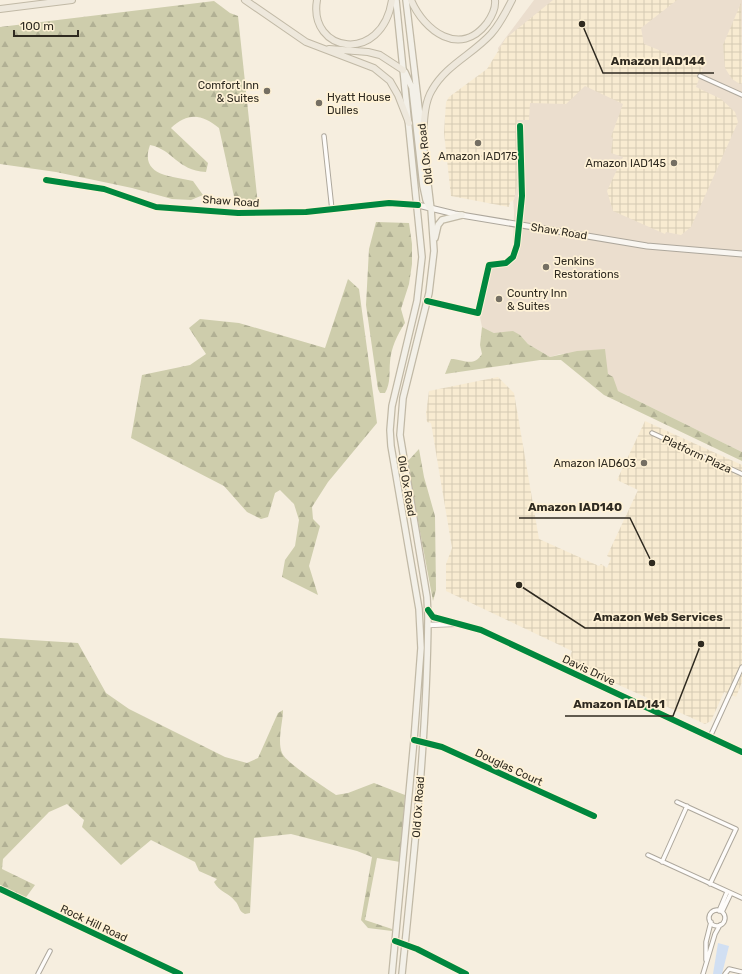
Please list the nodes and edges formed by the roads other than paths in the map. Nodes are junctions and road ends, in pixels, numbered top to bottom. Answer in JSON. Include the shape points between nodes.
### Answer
{"nodes":[{"id":1,"x":72,"y":0,"type":"edge"},
{"id":2,"x":245,"y":0,"type":"edge"},
{"id":3,"x":317,"y":0,"type":"edge"},
{"id":4,"x":392,"y":0,"type":"edge"},
{"id":5,"x":396,"y":0,"type":"edge"},
{"id":6,"x":406,"y":0,"type":"edge"},
{"id":7,"x":411,"y":0,"type":"edge"},
{"id":8,"x":495,"y":0,"type":"edge"},
{"id":9,"x":512,"y":0,"type":"edge"},
{"id":10,"x":0,"y":9,"type":"edge"},
{"id":11,"x":317,"y":47,"type":"junction"},
{"id":12,"x":403,"y":70,"type":"junction"},
{"id":13,"x":700,"y":76,"type":"dead end"},
{"id":14,"x":742,"y":95,"type":"edge"},
{"id":15,"x":408,"y":123,"type":"junction"},
{"id":16,"x":520,"y":126,"type":"dead end"},
{"id":17,"x":324,"y":136,"type":"dead end"},
{"id":18,"x":423,"y":138,"type":"junction"},
{"id":19,"x":46,"y":180,"type":"dead end"},
{"id":20,"x":418,"y":206,"type":"junction"},
{"id":21,"x":431,"y":209,"type":"junction"},
{"id":22,"x":332,"y":210,"type":"junction"},
{"id":23,"x":462,"y":215,"type":"junction"},
{"id":24,"x":520,"y":225,"type":"junction"},
{"id":25,"x":434,"y":246,"type":"junction"},
{"id":26,"x":742,"y":254,"type":"edge"},
{"id":27,"x":427,"y":301,"type":"junction"},
{"id":28,"x":652,"y":433,"type":"dead end"},
{"id":29,"x":742,"y":474,"type":"edge"},
{"id":30,"x":428,"y":610,"type":"junction"},
{"id":31,"x":420,"y":614,"type":"junction"},
{"id":32,"x":460,"y":623,"type":"junction"},
{"id":33,"x":428,"y":626,"type":"junction"},
{"id":34,"x":742,"y":667,"type":"edge"},
{"id":35,"x":710,"y":737,"type":"junction"},
{"id":36,"x":414,"y":740,"type":"junction"},
{"id":37,"x":423,"y":741,"type":"junction"},
{"id":38,"x":742,"y":752,"type":"edge"},
{"id":39,"x":677,"y":802,"type":"dead end"},
{"id":40,"x":687,"y":806,"type":"junction"},
{"id":41,"x":594,"y":816,"type":"dead end"},
{"id":42,"x":648,"y":855,"type":"dead end"},
{"id":43,"x":662,"y":862,"type":"junction"},
{"id":44,"x":710,"y":884,"type":"junction"},
{"id":45,"x":0,"y":889,"type":"edge"},
{"id":46,"x":729,"y":892,"type":"junction"},
{"id":47,"x":742,"y":898,"type":"edge"},
{"id":48,"x":720,"y":912,"type":"junction"},
{"id":49,"x":711,"y":922,"type":"junction"},
{"id":50,"x":720,"y":926,"type":"junction"},
{"id":51,"x":395,"y":941,"type":"junction"},
{"id":52,"x":405,"y":944,"type":"junction"},
{"id":53,"x":50,"y":951,"type":"dead end"},
{"id":54,"x":706,"y":961,"type":"junction"},
{"id":55,"x":742,"y":972,"type":"edge"},
{"id":56,"x":38,"y":974,"type":"edge"},
{"id":57,"x":180,"y":974,"type":"edge"},
{"id":58,"x":392,"y":974,"type":"edge"},
{"id":59,"x":402,"y":974,"type":"edge"},
{"id":60,"x":466,"y":974,"type":"edge"},
{"id":61,"x":703,"y":974,"type":"edge"},
{"id":62,"x":725,"y":974,"type":"edge"}],
"edges":[{"from":1,"to":10,"type":"highway"},
{"from":2,"to":11,"type":"highway","via":[[296,36]]},
{"from":3,"to":4,"type":"highway","via":[[317,19],[325,32],[334,40],[354,44],[370,39],[382,28]]},
{"from":5,"to":12,"type":"main road","name":"Old Ox Road"},
{"from":6,"to":18,"type":"main road","name":"Old Ox Road"},
{"from":7,"to":8,"type":"highway","via":[[421,20],[429,28],[453,39],[468,37],[484,27],[494,11]]},
{"from":9,"to":18,"type":"highway","via":[[491,34],[448,69],[431,90],[425,113]]},
{"from":11,"to":12,"type":"highway","via":[[380,55]]},
{"from":11,"to":15,"type":"highway","via":[[365,63],[383,75],[398,95]]},
{"from":12,"to":15,"type":"main road","name":"Old Ox Road"},
{"from":12,"to":21,"type":"main road","via":[[412,88],[424,194]]},
{"from":13,"to":14,"type":"street"},
{"from":15,"to":20,"type":"main road","name":"Old Ox Road"},
{"from":16,"to":24,"type":"street"},
{"from":17,"to":22,"type":"street"},
{"from":18,"to":21,"type":"main road","name":"Old Ox Road"},
{"from":19,"to":22,"type":"street","name":"Shaw Road","via":[[104,190],[156,207],[257,214]]},
{"from":20,"to":21,"type":"main road","name":"Shaw Road"},
{"from":20,"to":22,"type":"street","name":"Shaw Road","via":[[389,204]]},
{"from":20,"to":31,"type":"main road","name":"Old Ox Road","via":[[422,244],[420,285],[396,384],[390,430]]},
{"from":21,"to":23,"type":"main road","name":"Shaw Road"},
{"from":21,"to":25,"type":"main road","name":"Old Ox Road"},
{"from":23,"to":24,"type":"main road","name":"Shaw Road"},
{"from":23,"to":25,"type":"main road","via":[[441,220],[437,227]]},
{"from":24,"to":26,"type":"main road","name":"Shaw Road","via":[[648,246]]},
{"from":24,"to":27,"type":"street","via":[[513,257],[506,263],[489,266],[478,312]]},
{"from":25,"to":27,"type":"main road","name":"Old Ox Road"},
{"from":27,"to":30,"type":"main road","name":"Old Ox Road","via":[[403,398],[400,435]]},
{"from":28,"to":29,"type":"street","name":"Platform Plaza"},
{"from":30,"to":32,"type":"street","name":"Davis Drive","via":[[433,617]]},
{"from":30,"to":33,"type":"main road","name":"Old Ox Road"},
{"from":31,"to":33,"type":"main road","via":[[422,621]]},
{"from":31,"to":36,"type":"main road","name":"Old Ox Road","via":[[421,648]]},
{"from":32,"to":33,"type":"street","name":"Davis Drive"},
{"from":32,"to":35,"type":"street","name":"Davis Drive","via":[[481,630]]},
{"from":33,"to":37,"type":"main road","name":"Old Ox Road"},
{"from":34,"to":35,"type":"street"},
{"from":35,"to":38,"type":"street","name":"Davis Drive"},
{"from":36,"to":37,"type":"street","name":"Douglas Court"},
{"from":36,"to":51,"type":"main road","name":"Old Ox Road"},
{"from":37,"to":41,"type":"street","name":"Douglas Court","via":[[454,752]]},
{"from":37,"to":52,"type":"main road","name":"Old Ox Road"},
{"from":39,"to":40,"type":"street"},
{"from":40,"to":43,"type":"street"},
{"from":40,"to":44,"type":"street","via":[[736,829]]},
{"from":42,"to":43,"type":"street"},
{"from":43,"to":44,"type":"street"},
{"from":44,"to":46,"type":"street"},
{"from":45,"to":57,"type":"street","name":"Rock Hill Road"},
{"from":46,"to":47,"type":"street"},
{"from":46,"to":48,"type":"street"},
{"from":48,"to":49,"type":"street","via":[[710,915]]},
{"from":48,"to":50,"type":"street","via":[[725,920]]},
{"from":49,"to":50,"type":"street"},
{"from":49,"to":54,"type":"street","via":[[706,942]]},
{"from":50,"to":54,"type":"street","via":[[714,934]]},
{"from":51,"to":52,"type":"street"},
{"from":51,"to":58,"type":"main road","name":"Old Ox Road"},
{"from":52,"to":59,"type":"main road","name":"Old Ox Road"},
{"from":52,"to":60,"type":"street"},
{"from":53,"to":56,"type":"street"},
{"from":54,"to":61,"type":"street"},
{"from":55,"to":62,"type":"street","via":[[729,969]]}]}
